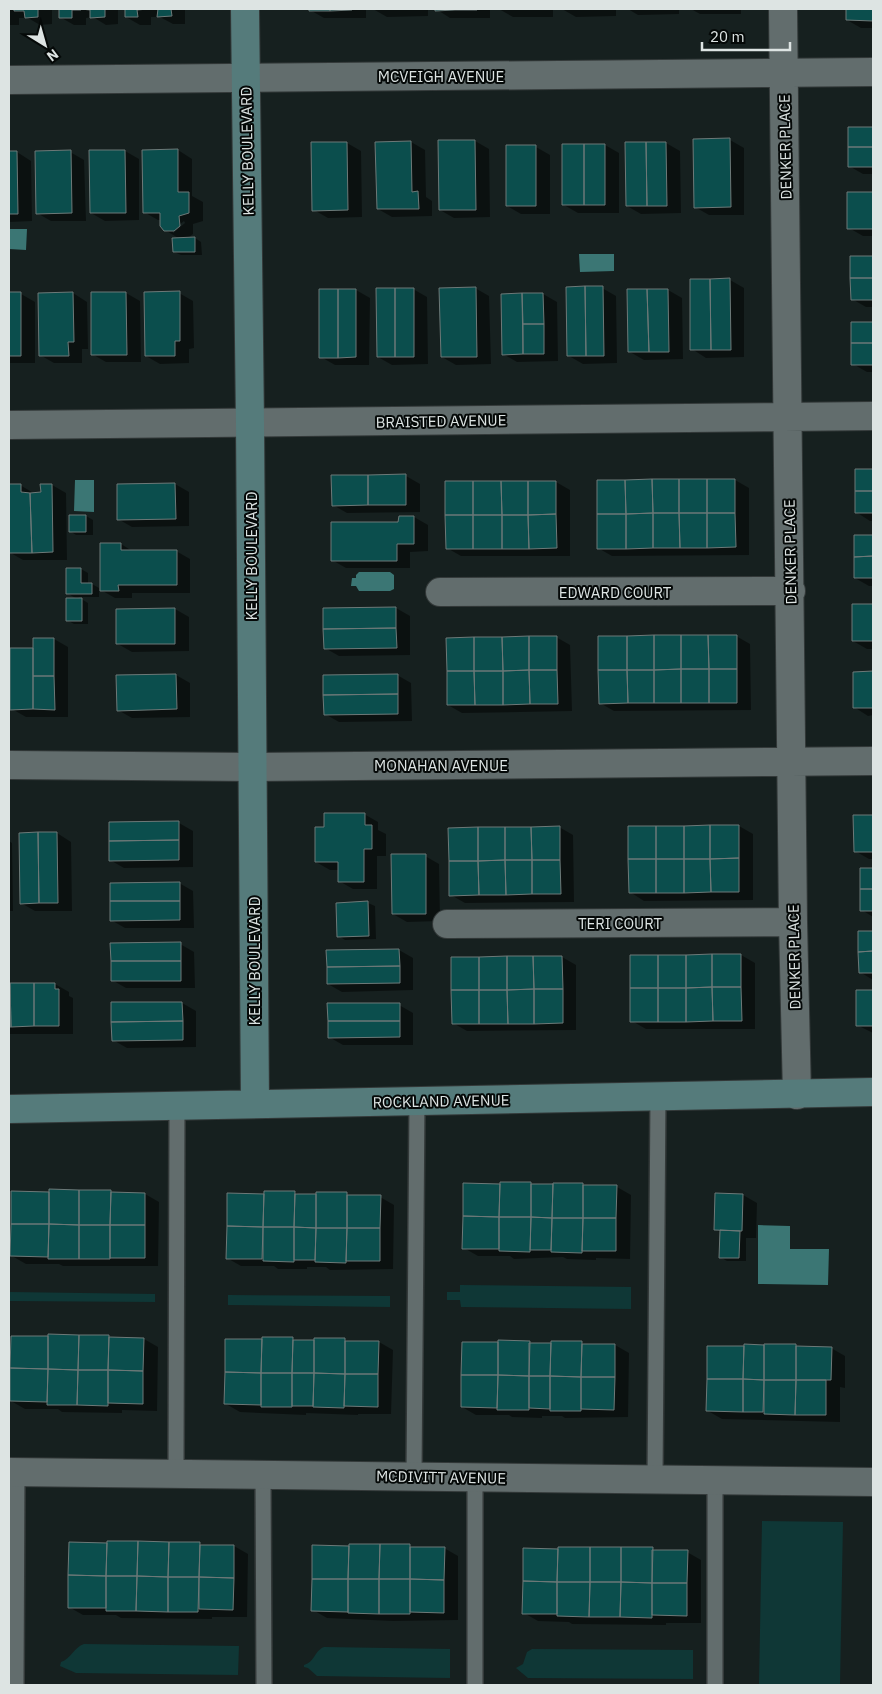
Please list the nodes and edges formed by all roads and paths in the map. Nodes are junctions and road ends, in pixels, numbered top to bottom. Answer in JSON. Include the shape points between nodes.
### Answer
{"nodes":[{"id":1,"x":245,"y":9,"type":"edge"},
{"id":2,"x":783,"y":9,"type":"edge"},
{"id":3,"x":873,"y":72,"type":"edge"},
{"id":4,"x":784,"y":73,"type":"junction"},
{"id":5,"x":246,"y":77,"type":"junction"},
{"id":6,"x":9,"y":80,"type":"edge"},
{"id":7,"x":873,"y":416,"type":"edge"},
{"id":8,"x":788,"y":417,"type":"junction"},
{"id":9,"x":250,"y":423,"type":"junction"},
{"id":10,"x":9,"y":424,"type":"edge"},
{"id":11,"x":791,"y":591,"type":"junction"},
{"id":12,"x":440,"y":592,"type":"dead end"},
{"id":13,"x":873,"y":761,"type":"edge"},
{"id":14,"x":792,"y":762,"type":"junction"},
{"id":15,"x":9,"y":765,"type":"edge"},
{"id":16,"x":252,"y":767,"type":"junction"},
{"id":17,"x":794,"y":922,"type":"junction"},
{"id":18,"x":448,"y":924,"type":"dead end"},
{"id":19,"x":873,"y":1092,"type":"edge"},
{"id":20,"x":797,"y":1095,"type":"junction"},
{"id":21,"x":658,"y":1097,"type":"junction"},
{"id":22,"x":417,"y":1101,"type":"junction"},
{"id":23,"x":255,"y":1104,"type":"junction"},
{"id":24,"x":178,"y":1106,"type":"junction"},
{"id":25,"x":9,"y":1109,"type":"edge"},
{"id":26,"x":13,"y":1472,"type":"edge"},
{"id":27,"x":176,"y":1474,"type":"junction"},
{"id":28,"x":264,"y":1475,"type":"junction"},
{"id":29,"x":414,"y":1476,"type":"junction"},
{"id":30,"x":475,"y":1477,"type":"junction"},
{"id":31,"x":655,"y":1479,"type":"junction"},
{"id":32,"x":715,"y":1480,"type":"junction"},
{"id":33,"x":873,"y":1482,"type":"edge"},
{"id":34,"x":16,"y":1685,"type":"edge"},
{"id":35,"x":264,"y":1685,"type":"edge"},
{"id":36,"x":475,"y":1685,"type":"edge"},
{"id":37,"x":715,"y":1685,"type":"edge"}],
"edges":[{"from":1,"to":5,"type":"street","name":"KELLY BOULEVARD"},
{"from":2,"to":4,"type":"street","name":"DENKER PLACE"},
{"from":3,"to":4,"type":"street","name":"MCVEIGH AVENUE"},
{"from":4,"to":5,"type":"street","name":"MCVEIGH AVENUE"},
{"from":4,"to":8,"type":"street","name":"DENKER PLACE"},
{"from":5,"to":6,"type":"street","name":"MCVEIGH AVENUE"},
{"from":5,"to":9,"type":"street","name":"KELLY BOULEVARD"},
{"from":7,"to":8,"type":"street","name":"BRAISTED AVENUE"},
{"from":8,"to":9,"type":"street","name":"BRAISTED AVENUE"},
{"from":8,"to":11,"type":"street","name":"DENKER PLACE"},
{"from":9,"to":10,"type":"street","name":"BRAISTED AVENUE"},
{"from":9,"to":16,"type":"street","name":"KELLY BOULEVARD"},
{"from":11,"to":12,"type":"street","name":"EDWARD COURT"},
{"from":11,"to":14,"type":"street","name":"DENKER PLACE"},
{"from":13,"to":14,"type":"street","name":"MONAHAN AVENUE"},
{"from":14,"to":16,"type":"street","name":"MONAHAN AVENUE"},
{"from":14,"to":17,"type":"street","name":"DENKER PLACE"},
{"from":15,"to":16,"type":"street","name":"MONAHAN AVENUE"},
{"from":16,"to":23,"type":"street","name":"KELLY BOULEVARD"},
{"from":17,"to":18,"type":"street","name":"TERI COURT"},
{"from":17,"to":20,"type":"street","name":"DENKER PLACE"},
{"from":19,"to":20,"type":"street","name":"ROCKLAND AVENUE"},
{"from":20,"to":21,"type":"street","name":"ROCKLAND AVENUE"},
{"from":21,"to":22,"type":"street","name":"ROCKLAND AVENUE"},
{"from":21,"to":31,"type":"lane"},
{"from":22,"to":23,"type":"street","name":"ROCKLAND AVENUE"},
{"from":22,"to":29,"type":"lane"},
{"from":23,"to":24,"type":"street","name":"ROCKLAND AVENUE"},
{"from":24,"to":25,"type":"street","name":"ROCKLAND AVENUE"},
{"from":24,"to":27,"type":"lane"},
{"from":26,"to":27,"type":"street","name":"MCDIVITT AVENUE"},
{"from":26,"to":34,"type":"lane"},
{"from":27,"to":28,"type":"street","name":"MCDIVITT AVENUE"},
{"from":28,"to":29,"type":"street","name":"MCDIVITT AVENUE"},
{"from":28,"to":35,"type":"lane"},
{"from":29,"to":30,"type":"street","name":"MCDIVITT AVENUE"},
{"from":30,"to":31,"type":"street","name":"MCDIVITT AVENUE"},
{"from":30,"to":36,"type":"lane"},
{"from":31,"to":32,"type":"street","name":"MCDIVITT AVENUE"},
{"from":32,"to":33,"type":"street","name":"MCDIVITT AVENUE"},
{"from":32,"to":37,"type":"lane"}]}
